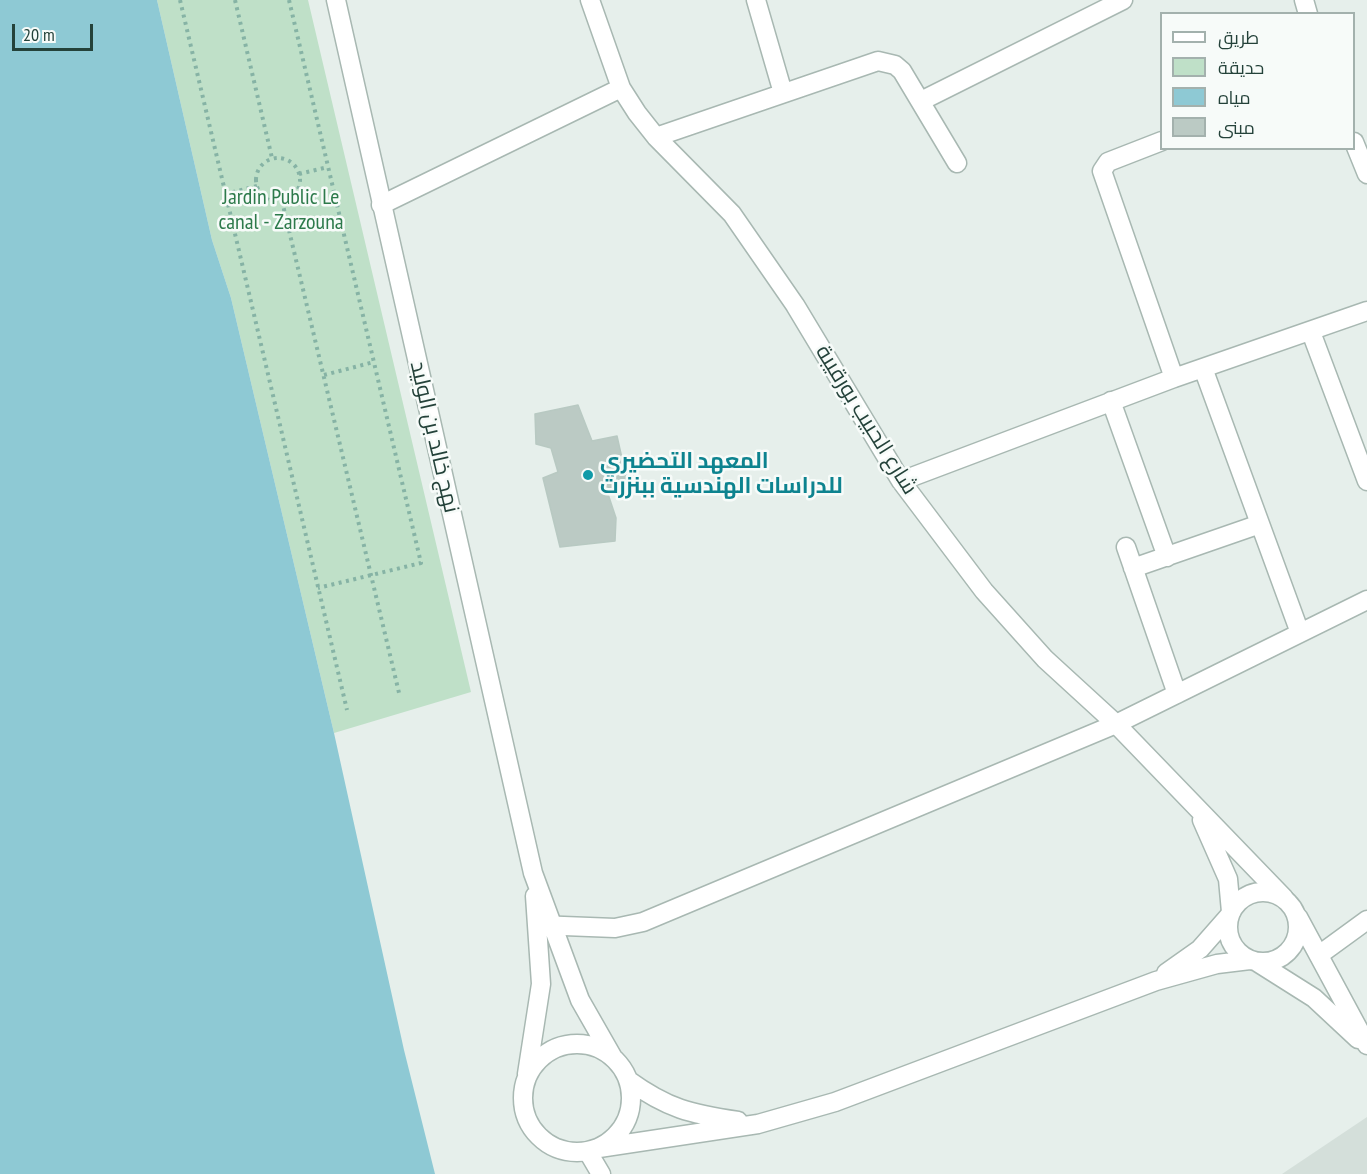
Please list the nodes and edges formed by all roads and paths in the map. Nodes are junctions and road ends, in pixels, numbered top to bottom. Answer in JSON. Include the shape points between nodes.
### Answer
{"nodes":[{"id":1,"x":180,"y":0,"type":"edge"},
{"id":2,"x":235,"y":0,"type":"edge"},
{"id":3,"x":289,"y":0,"type":"edge"},
{"id":4,"x":336,"y":0,"type":"edge"},
{"id":5,"x":590,"y":0,"type":"edge"},
{"id":6,"x":756,"y":0,"type":"edge"},
{"id":7,"x":1123,"y":0,"type":"edge"},
{"id":8,"x":621,"y":88,"type":"junction"},
{"id":9,"x":783,"y":93,"type":"junction"},
{"id":10,"x":921,"y":101,"type":"junction"},
{"id":11,"x":656,"y":137,"type":"junction"},
{"id":12,"x":1160,"y":141,"type":"edge"},
{"id":13,"x":1355,"y":147,"type":"edge"},
{"id":14,"x":272,"y":158,"type":"junction"},
{"id":15,"x":957,"y":163,"type":"dead end"},
{"id":16,"x":328,"y":166,"type":"junction"},
{"id":17,"x":299,"y":174,"type":"junction"},
{"id":18,"x":1367,"y":174,"type":"edge"},
{"id":19,"x":257,"y":186,"type":"junction"},
{"id":20,"x":225,"y":194,"type":"junction"},
{"id":21,"x":282,"y":201,"type":"junction"},
{"id":22,"x":381,"y":205,"type":"junction"},
{"id":23,"x":1367,"y":311,"type":"edge"},
{"id":24,"x":1311,"y":332,"type":"junction"},
{"id":25,"x":374,"y":362,"type":"junction"},
{"id":26,"x":1203,"y":368,"type":"junction"},
{"id":27,"x":324,"y":375,"type":"junction"},
{"id":28,"x":1174,"y":378,"type":"junction"},
{"id":29,"x":1112,"y":401,"type":"junction"},
{"id":30,"x":901,"y":481,"type":"junction"},
{"id":31,"x":1367,"y":481,"type":"edge"},
{"id":32,"x":1260,"y":524,"type":"junction"},
{"id":33,"x":1126,"y":547,"type":"dead end"},
{"id":34,"x":1167,"y":557,"type":"junction"},
{"id":35,"x":1133,"y":568,"type":"junction"},
{"id":36,"x":371,"y":575,"type":"junction"},
{"id":37,"x":318,"y":588,"type":"junction"},
{"id":38,"x":1367,"y":600,"type":"edge"},
{"id":39,"x":1300,"y":633,"type":"junction"},
{"id":40,"x":1177,"y":694,"type":"junction"},
{"id":41,"x":400,"y":697,"type":"dead end"},
{"id":42,"x":347,"y":710,"type":"dead end"},
{"id":43,"x":1116,"y":724,"type":"junction"},
{"id":44,"x":1194,"y":804,"type":"junction"},
{"id":45,"x":1284,"y":898,"type":"junction"},
{"id":46,"x":1230,"y":914,"type":"junction"},
{"id":47,"x":1296,"y":914,"type":"junction"},
{"id":48,"x":1367,"y":920,"type":"edge"},
{"id":49,"x":544,"y":925,"type":"junction"},
{"id":50,"x":1318,"y":955,"type":"junction"},
{"id":51,"x":1254,"y":961,"type":"junction"},
{"id":52,"x":1156,"y":981,"type":"junction"},
{"id":53,"x":1367,"y":1046,"type":"edge"},
{"id":54,"x":612,"y":1056,"type":"junction"},
{"id":55,"x":526,"y":1079,"type":"junction"},
{"id":56,"x":628,"y":1080,"type":"junction"},
{"id":57,"x":758,"y":1124,"type":"junction"},
{"id":58,"x":593,"y":1150,"type":"junction"},
{"id":59,"x":601,"y":1174,"type":"edge"}],
"edges":[{"from":1,"to":20,"type":"path"},
{"from":2,"to":14,"type":"path"},
{"from":3,"to":16,"type":"path"},
{"from":4,"to":22,"type":"street","name":"نهج خالد بن الوليد"},
{"from":5,"to":8,"type":"street","name":"شارع الحبيب بورقيبة"},
{"from":6,"to":9,"type":"street"},
{"from":7,"to":10,"type":"street"},
{"from":8,"to":11,"type":"street","name":"شارع الحبيب بورقيبة"},
{"from":8,"to":22,"type":"street"},
{"from":9,"to":10,"type":"street","via":[[878,61],[902,71]]},
{"from":9,"to":11,"type":"street"},
{"from":10,"to":15,"type":"street"},
{"from":11,"to":30,"type":"street","name":"شارع الحبيب بورقيبة","via":[[732,214],[795,305]]},
{"from":12,"to":28,"type":"street","via":[[1108,162],[1102,171]]},
{"from":13,"to":18,"type":"street"},
{"from":14,"to":17,"type":"path","via":[[286,159]]},
{"from":14,"to":19,"type":"path","via":[[260,167]]},
{"from":16,"to":17,"type":"path"},
{"from":16,"to":25,"type":"path"},
{"from":17,"to":21,"type":"path","via":[[294,194]]},
{"from":19,"to":20,"type":"path"},
{"from":19,"to":21,"type":"path","via":[[268,199]]},
{"from":20,"to":37,"type":"path"},
{"from":21,"to":27,"type":"path"},
{"from":22,"to":49,"type":"street","name":"نهج خالد بن الوليد"},
{"from":23,"to":24,"type":"street"},
{"from":24,"to":26,"type":"street"},
{"from":24,"to":31,"type":"street"},
{"from":25,"to":27,"type":"path"},
{"from":25,"to":36,"type":"path","via":[[421,563]]},
{"from":26,"to":28,"type":"street"},
{"from":26,"to":32,"type":"street"},
{"from":27,"to":36,"type":"path"},
{"from":28,"to":29,"type":"street"},
{"from":29,"to":30,"type":"street"},
{"from":29,"to":34,"type":"street"},
{"from":30,"to":43,"type":"street","name":"شارع الحبيب بورقيبة","via":[[984,591],[1045,659]]},
{"from":32,"to":34,"type":"street"},
{"from":32,"to":39,"type":"street"},
{"from":33,"to":35,"type":"street"},
{"from":34,"to":35,"type":"street"},
{"from":35,"to":40,"type":"street"},
{"from":36,"to":37,"type":"path"},
{"from":36,"to":41,"type":"path"},
{"from":37,"to":42,"type":"path"},
{"from":38,"to":39,"type":"street"},
{"from":39,"to":40,"type":"street"},
{"from":40,"to":43,"type":"street"},
{"from":43,"to":44,"type":"street","name":"شارع الحبيب بورقيبة"},
{"from":43,"to":49,"type":"street","via":[[643,922],[615,928]]},
{"from":44,"to":45,"type":"street","name":"شارع الحبيب بورقيبة"},
{"from":44,"to":46,"type":"street","name":"شارع الحبيب بورقيبة","via":[[1228,879]]},
{"from":45,"to":46,"type":"street","via":[[1254,892],[1245,896]]},
{"from":45,"to":47,"type":"street"},
{"from":46,"to":51,"type":"street","via":[[1229,938],[1233,947]]},
{"from":46,"to":52,"type":"street","via":[[1200,949]]},
{"from":47,"to":50,"type":"street"},
{"from":47,"to":51,"type":"street","via":[[1297,939],[1291,949],[1281,958]]},
{"from":48,"to":50,"type":"street"},
{"from":49,"to":54,"type":"street","name":"نهج خالد بن الوليد","via":[[579,1000]]},
{"from":49,"to":55,"type":"street","name":"نهج خالد بن الوليد","via":[[541,984]]},
{"from":50,"to":53,"type":"street"},
{"from":51,"to":52,"type":"street","via":[[1217,964]]},
{"from":51,"to":53,"type":"street","via":[[1314,998]]},
{"from":52,"to":57,"type":"street","via":[[836,1102]]},
{"from":54,"to":55,"type":"street","via":[[580,1043],[563,1045],[541,1058]]},
{"from":54,"to":56,"type":"street"},
{"from":55,"to":58,"type":"street","via":[[524,1112],[536,1133],[556,1148],[572,1152]]},
{"from":56,"to":57,"type":"street","via":[[676,1109]]},
{"from":56,"to":58,"type":"street","via":[[632,1095],[623,1127],[613,1139]]},
{"from":57,"to":58,"type":"street"},
{"from":58,"to":59,"type":"street"}]}
